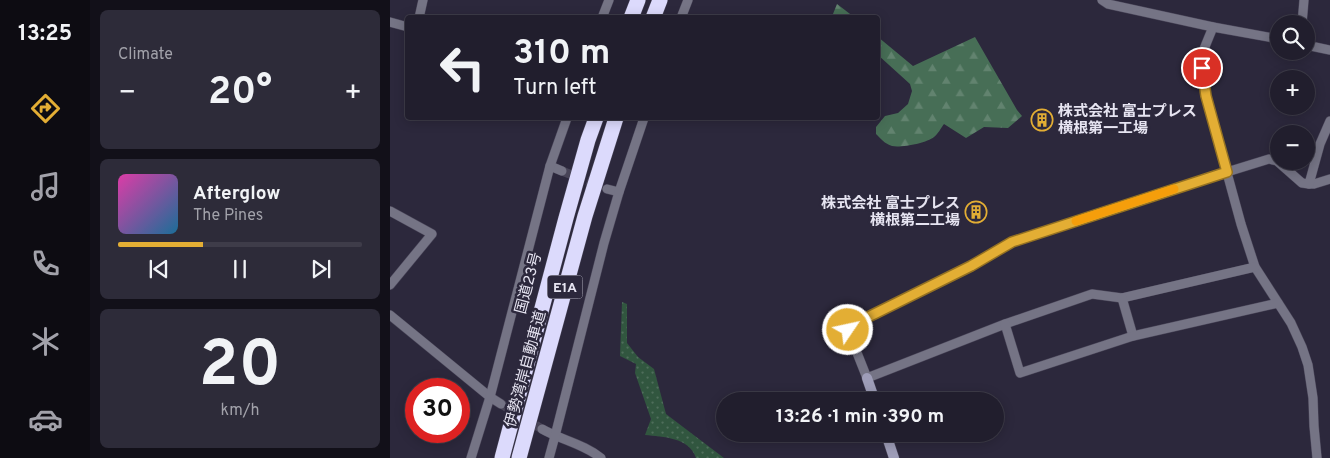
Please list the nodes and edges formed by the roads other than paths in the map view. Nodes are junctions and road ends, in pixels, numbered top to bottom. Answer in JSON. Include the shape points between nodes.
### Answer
{"nodes":[{"id":1,"x":423,"y":0,"type":"edge"},
{"id":2,"x":609,"y":0,"type":"edge"},
{"id":3,"x":640,"y":0,"type":"edge"},
{"id":4,"x":661,"y":0,"type":"edge"},
{"id":5,"x":688,"y":0,"type":"edge"},
{"id":6,"x":1102,"y":0,"type":"edge"},
{"id":7,"x":1304,"y":0,"type":"edge"},
{"id":8,"x":420,"y":15,"type":"edge"},
{"id":9,"x":603,"y":15,"type":"edge"},
{"id":10,"x":633,"y":15,"type":"edge"},
{"id":11,"x":655,"y":15,"type":"edge"},
{"id":12,"x":682,"y":15,"type":"edge"},
{"id":13,"x":1303,"y":15,"type":"edge"},
{"id":14,"x":390,"y":22,"type":"edge"},
{"id":15,"x":405,"y":26,"type":"edge"},
{"id":16,"x":1213,"y":27,"type":"junction"},
{"id":17,"x":1270,"y":37,"type":"edge"},
{"id":18,"x":1315,"y":47,"type":"edge"},
{"id":19,"x":1330,"y":50,"type":"edge"},
{"id":20,"x":566,"y":120,"type":"edge"},
{"id":21,"x":594,"y":120,"type":"edge"},
{"id":22,"x":616,"y":120,"type":"edge"},
{"id":23,"x":616,"y":120,"type":"edge"},
{"id":24,"x":643,"y":120,"type":"edge"},
{"id":25,"x":1330,"y":121,"type":"edge"},
{"id":26,"x":550,"y":166,"type":"junction"},
{"id":27,"x":562,"y":171,"type":"tunnel mouth"},
{"id":28,"x":1227,"y":172,"type":"junction"},
{"id":29,"x":1330,"y":179,"type":"edge"},
{"id":30,"x":1309,"y":184,"type":"junction"},
{"id":31,"x":607,"y":189,"type":"tunnel mouth"},
{"id":32,"x":619,"y":192,"type":"junction"},
{"id":33,"x":391,"y":212,"type":"edge"},
{"id":34,"x":1255,"y":267,"type":"junction"},
{"id":35,"x":390,"y":285,"type":"edge"},
{"id":36,"x":1122,"y":298,"type":"junction"},
{"id":37,"x":1278,"y":303,"type":"junction"},
{"id":38,"x":390,"y":315,"type":"edge"},
{"id":39,"x":1005,"y":324,"type":"junction"},
{"id":40,"x":1133,"y":336,"type":"junction"},
{"id":41,"x":867,"y":378,"type":"junction"},
{"id":42,"x":871,"y":392,"type":"edge"},
{"id":43,"x":490,"y":397,"type":"junction"},
{"id":44,"x":501,"y":404,"type":"tunnel mouth"},
{"id":45,"x":542,"y":429,"type":"tunnel mouth"},
{"id":46,"x":555,"y":436,"type":"junction"},
{"id":47,"x":889,"y":442,"type":"edge"},
{"id":48,"x":471,"y":458,"type":"edge"},
{"id":49,"x":500,"y":458,"type":"edge"},
{"id":50,"x":519,"y":458,"type":"edge"},
{"id":51,"x":523,"y":458,"type":"edge"},
{"id":52,"x":549,"y":458,"type":"edge"},
{"id":53,"x":601,"y":458,"type":"edge"},
{"id":54,"x":894,"y":458,"type":"edge"},
{"id":55,"x":1317,"y":458,"type":"edge"}],
"edges":[{"from":1,"to":8,"type":"street"},
{"from":2,"to":9,"type":"street"},
{"from":3,"to":10,"type":"highway"},
{"from":4,"to":11,"type":"highway"},
{"from":5,"to":12,"type":"street"},
{"from":6,"to":16,"type":"street"},
{"from":7,"to":13,"type":"street"},
{"from":14,"to":15,"type":"street"},
{"from":16,"to":17,"type":"street"},
{"from":16,"to":28,"type":"street","via":[[1204,49],[1202,68],[1206,96]]},
{"from":18,"to":19,"type":"street"},
{"from":20,"to":26,"type":"street"},
{"from":21,"to":49,"type":"highway","name":"伊勢湾岸自動車道","number":"E1A","bridge":true},
{"from":22,"to":50,"type":"highway","name":"伊勢湾岸自動車道","number":"E1A","bridge":true,"via":[[585,216]]},
{"from":23,"to":51,"type":"highway"},
{"from":24,"to":32,"type":"street"},
{"from":25,"to":30,"type":"street"},
{"from":26,"to":27,"type":"street"},
{"from":26,"to":43,"type":"street"},
{"from":28,"to":30,"type":"street","via":[[1269,159],[1277,161]]},
{"from":28,"to":34,"type":"street"},
{"from":28,"to":41,"type":"street","via":[[1012,242],[850,326],[848,330]]},
{"from":29,"to":30,"type":"street"},
{"from":31,"to":32,"type":"street"},
{"from":32,"to":46,"type":"street"},
{"from":33,"to":35,"type":"street","via":[[432,234]]},
{"from":34,"to":36,"type":"street"},
{"from":34,"to":37,"type":"street"},
{"from":36,"to":39,"type":"street","via":[[1092,294]]},
{"from":36,"to":40,"type":"street"},
{"from":37,"to":40,"type":"street"},
{"from":37,"to":55,"type":"street","via":[[1291,323],[1308,365]]},
{"from":38,"to":43,"type":"street"},
{"from":39,"to":40,"type":"street","via":[[1020,373]]},
{"from":39,"to":41,"type":"street"},
{"from":41,"to":42,"type":"street"},
{"from":43,"to":44,"type":"street"},
{"from":43,"to":48,"type":"street"},
{"from":45,"to":46,"type":"street"},
{"from":46,"to":52,"type":"street"},
{"from":46,"to":53,"type":"street","via":[[580,444]]},
{"from":47,"to":54,"type":"street"}]}
